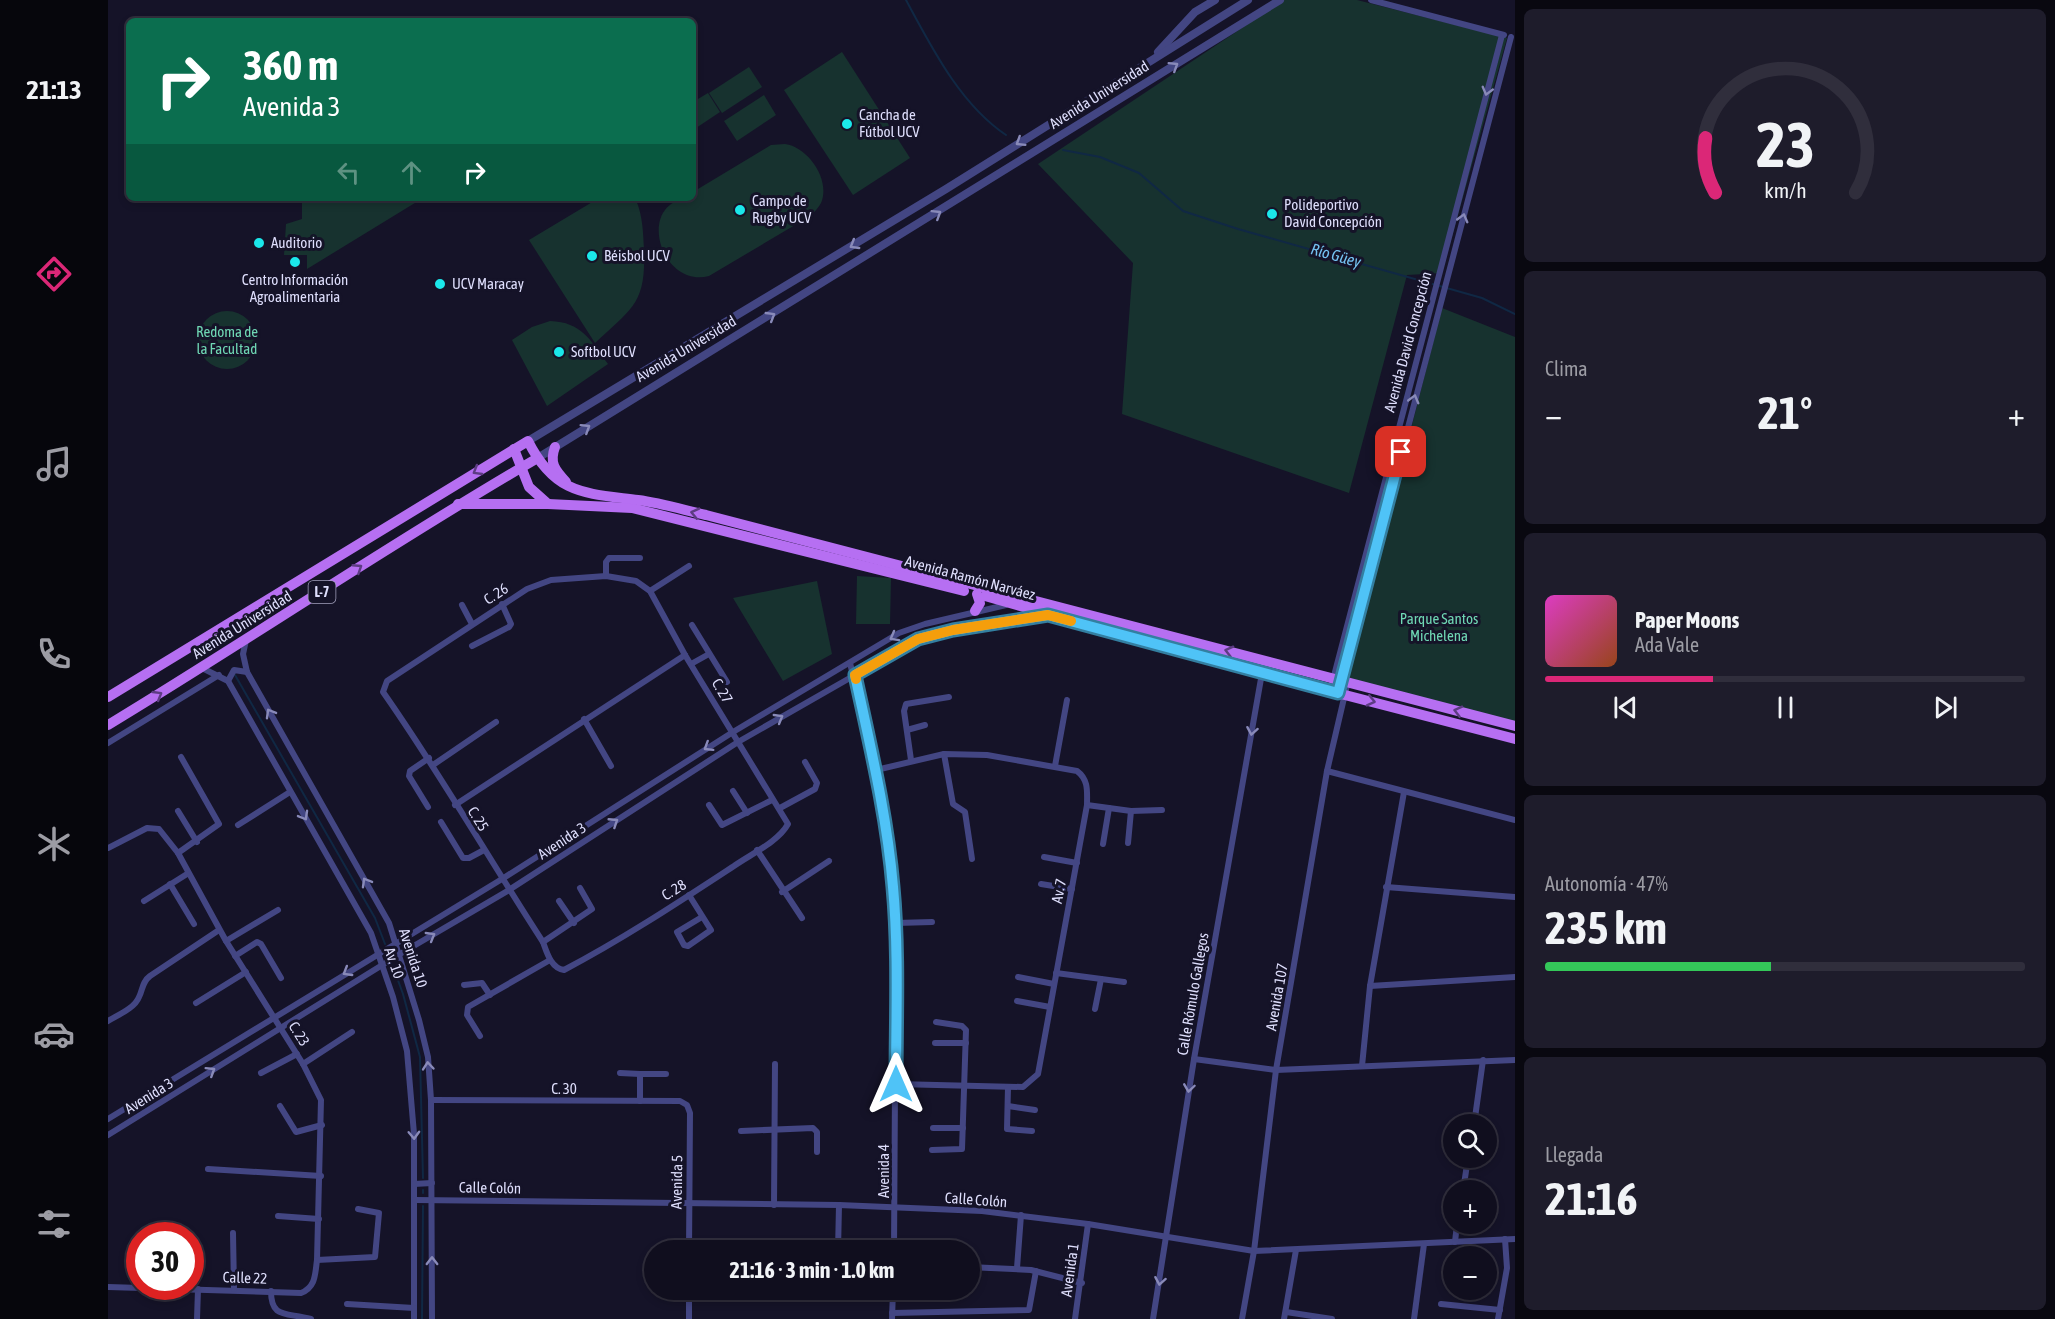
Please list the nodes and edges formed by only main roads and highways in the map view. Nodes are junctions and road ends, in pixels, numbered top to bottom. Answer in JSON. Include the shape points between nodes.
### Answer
{"nodes":[{"id":1,"x":528,"y":441,"type":"joint"},
{"id":2,"x":555,"y":447,"type":"road end"},
{"id":3,"x":514,"y":449,"type":"junction"},
{"id":4,"x":536,"y":459,"type":"junction"},
{"id":5,"x":521,"y":468,"type":"junction"},
{"id":6,"x":572,"y":489,"type":"junction"},
{"id":7,"x":458,"y":504,"type":"junction"},
{"id":8,"x":548,"y":504,"type":"junction"},
{"id":9,"x":977,"y":594,"type":"junction"},
{"id":10,"x":975,"y":611,"type":"road end"},
{"id":11,"x":108,"y":697,"type":"edge"},
{"id":12,"x":108,"y":725,"type":"edge"},
{"id":13,"x":1515,"y":726,"type":"edge"},
{"id":14,"x":1515,"y":739,"type":"edge"}],
"edges":[{"from":1,"to":3,"type":"main road","name":"Avenida Universidad","number":"L-7"},
{"from":1,"to":4,"type":"main road","name":"Avenida Ramón Narváez"},
{"from":2,"to":6,"type":"main road","via":[[550,458]]},
{"from":3,"to":5,"type":"main road"},
{"from":3,"to":11,"type":"main road","name":"Avenida Universidad","number":"L-7","one_way":true},
{"from":4,"to":5,"type":"main road","name":"Avenida Universidad","number":"L-7"},
{"from":4,"to":6,"type":"main road","name":"Avenida Ramón Narváez","via":[[552,477]]},
{"from":5,"to":7,"type":"main road","name":"Avenida Universidad","number":"L-7"},
{"from":5,"to":8,"type":"main road","via":[[530,487]]},
{"from":13,"to":6,"type":"main road","name":"Avenida Ramón Narváez","one_way":true,"via":[[706,515]]},
{"from":7,"to":8,"type":"main road","name":"Avenida Ramón Narváez"},
{"from":12,"to":7,"type":"main road","name":"Avenida Universidad","number":"L-7","one_way":true},
{"from":8,"to":9,"type":"main road","name":"Avenida Ramón Narváez","via":[[632,508]]},
{"from":9,"to":10,"type":"main road","via":[[980,603]]},
{"from":9,"to":14,"type":"main road","name":"Avenida Ramón Narváez","one_way":true}]}
